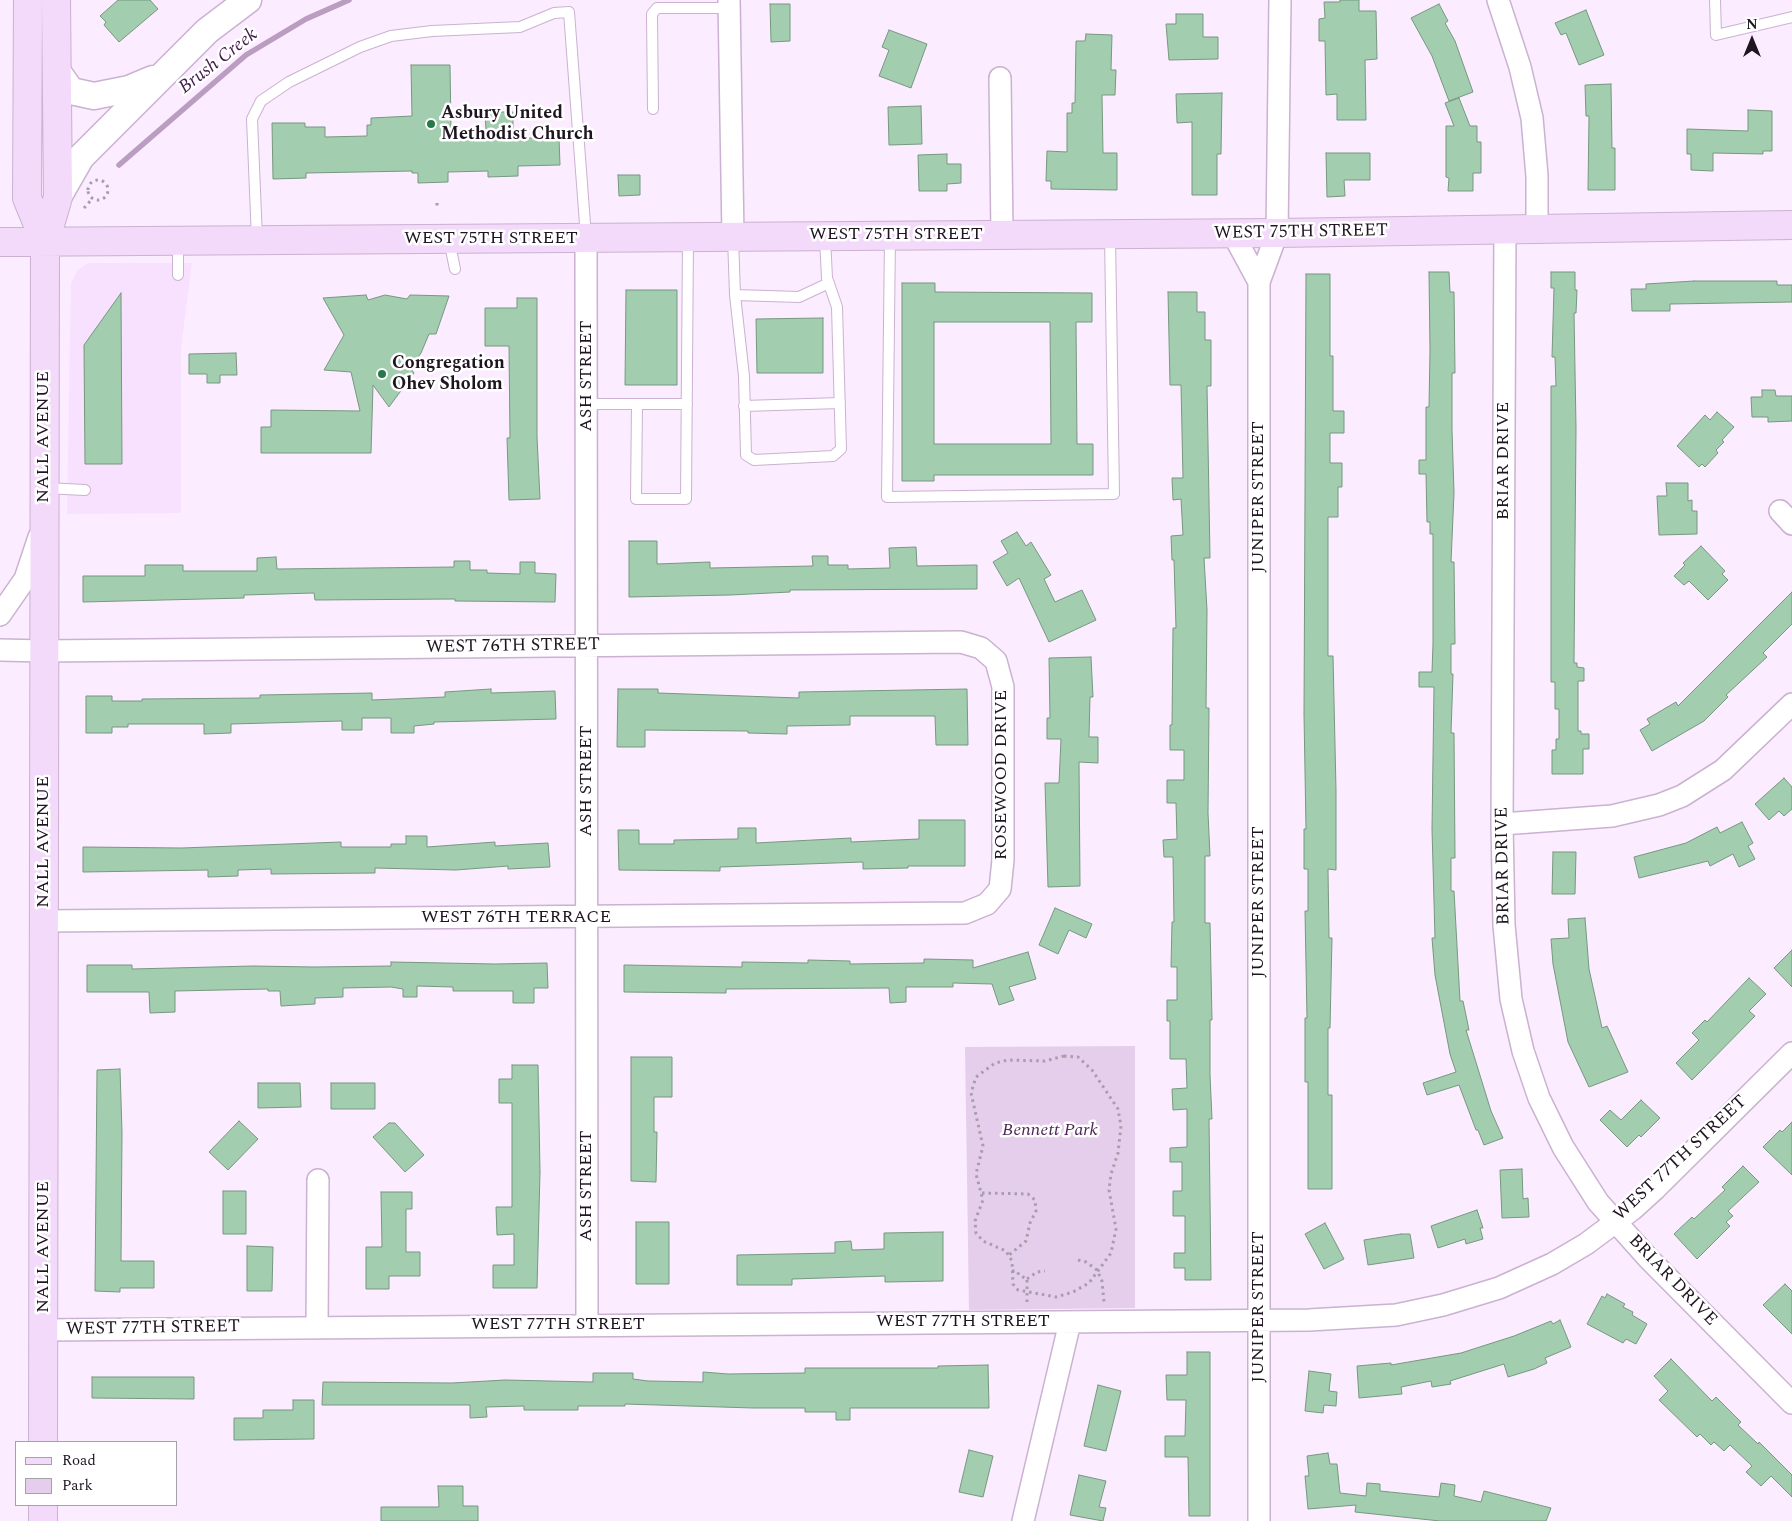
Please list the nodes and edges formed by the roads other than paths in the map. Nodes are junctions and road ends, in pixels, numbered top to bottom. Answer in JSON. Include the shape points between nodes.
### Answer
{"nodes":[{"id":1,"x":28,"y":0,"type":"edge"},
{"id":2,"x":56,"y":0,"type":"edge"},
{"id":3,"x":248,"y":0,"type":"edge"},
{"id":4,"x":1280,"y":0,"type":"edge"},
{"id":5,"x":1498,"y":0,"type":"edge"},
{"id":6,"x":1715,"y":0,"type":"edge"},
{"id":7,"x":729,"y":4,"type":"edge"},
{"id":8,"x":1792,"y":17,"type":"edge"},
{"id":9,"x":57,"y":71,"type":"junction"},
{"id":10,"x":161,"y":76,"type":"junction"},
{"id":11,"x":1000,"y":78,"type":"dead end"},
{"id":12,"x":653,"y":108,"type":"dead end"},
{"id":13,"x":58,"y":197,"type":"junction"},
{"id":14,"x":1792,"y":225,"type":"edge"},
{"id":15,"x":1537,"y":229,"type":"junction"},
{"id":16,"x":1505,"y":230,"type":"junction"},
{"id":17,"x":1002,"y":234,"type":"junction"},
{"id":18,"x":1233,"y":234,"type":"junction"},
{"id":19,"x":1277,"y":234,"type":"junction"},
{"id":20,"x":825,"y":235,"type":"junction"},
{"id":21,"x":890,"y":235,"type":"junction"},
{"id":22,"x":1110,"y":235,"type":"junction"},
{"id":23,"x":733,"y":236,"type":"junction"},
{"id":24,"x":688,"y":237,"type":"junction"},
{"id":25,"x":586,"y":238,"type":"junction"},
{"id":26,"x":449,"y":239,"type":"junction"},
{"id":27,"x":258,"y":240,"type":"junction"},
{"id":28,"x":178,"y":241,"type":"junction"},
{"id":29,"x":0,"y":242,"type":"edge"},
{"id":30,"x":45,"y":242,"type":"junction"},
{"id":31,"x":455,"y":268,"type":"dead end"},
{"id":32,"x":178,"y":275,"type":"dead end"},
{"id":33,"x":1259,"y":282,"type":"junction"},
{"id":34,"x":829,"y":283,"type":"junction"},
{"id":35,"x":735,"y":295,"type":"junction"},
{"id":36,"x":840,"y":403,"type":"junction"},
{"id":37,"x":587,"y":404,"type":"junction"},
{"id":38,"x":637,"y":404,"type":"junction"},
{"id":39,"x":686,"y":404,"type":"junction"},
{"id":40,"x":744,"y":406,"type":"junction"},
{"id":41,"x":44,"y":488,"type":"junction"},
{"id":42,"x":85,"y":490,"type":"dead end"},
{"id":43,"x":44,"y":517,"type":"junction"},
{"id":44,"x":0,"y":615,"type":"edge"},
{"id":45,"x":587,"y":646,"type":"junction"},
{"id":46,"x":981,"y":648,"type":"joint"},
{"id":47,"x":0,"y":650,"type":"edge"},
{"id":48,"x":44,"y":651,"type":"junction"},
{"id":49,"x":1792,"y":704,"type":"edge"},
{"id":50,"x":1502,"y":824,"type":"junction"},
{"id":51,"x":987,"y":904,"type":"joint"},
{"id":52,"x":586,"y":917,"type":"junction"},
{"id":53,"x":44,"y":921,"type":"junction"},
{"id":54,"x":1792,"y":1053,"type":"edge"},
{"id":55,"x":318,"y":1180,"type":"dead end"},
{"id":56,"x":1615,"y":1222,"type":"junction"},
{"id":57,"x":1259,"y":1319,"type":"junction"},
{"id":58,"x":1070,"y":1322,"type":"junction"},
{"id":59,"x":587,"y":1325,"type":"junction"},
{"id":60,"x":317,"y":1327,"type":"junction"},
{"id":61,"x":44,"y":1330,"type":"junction"},
{"id":62,"x":1792,"y":1402,"type":"edge"},
{"id":63,"x":44,"y":1441,"type":"edge"},
{"id":64,"x":43,"y":1506,"type":"edge"},
{"id":65,"x":43,"y":1521,"type":"edge"},
{"id":66,"x":1023,"y":1521,"type":"edge"},
{"id":67,"x":1259,"y":1521,"type":"edge"}],
"edges":[{"from":1,"to":30,"type":"main road","name":"NALL AVENUE","via":[[27,198]]},
{"from":2,"to":9,"type":"main road","name":"NALL AVENUE"},
{"from":3,"to":10,"type":"street","via":[[207,31]]},
{"from":4,"to":19,"type":"street","name":"JUNIPER STREET"},
{"from":5,"to":15,"type":"street","via":[[1532,118]]},
{"from":6,"to":8,"type":"lane","via":[[1716,34]]},
{"from":7,"to":12,"type":"lane","via":[[657,8],[652,14]]},
{"from":7,"to":23,"type":"street"},
{"from":9,"to":10,"type":"street","via":[[71,91],[94,96],[129,89]]},
{"from":9,"to":13,"type":"main road","name":"NALL AVENUE"},
{"from":10,"to":13,"type":"street","via":[[78,161]]},
{"from":11,"to":17,"type":"street"},
{"from":13,"to":30,"type":"main road","name":"NALL AVENUE"},
{"from":14,"to":15,"type":"main road","name":"WEST 75TH STREET"},
{"from":15,"to":16,"type":"main road","name":"WEST 75TH STREET"},
{"from":16,"to":19,"type":"main road","name":"WEST 75TH STREET"},
{"from":16,"to":50,"type":"street","name":"BRIAR DRIVE"},
{"from":17,"to":21,"type":"main road","name":"WEST 75TH STREET"},
{"from":17,"to":22,"type":"main road","name":"WEST 75TH STREET"},
{"from":18,"to":19,"type":"main road","name":"WEST 75TH STREET"},
{"from":18,"to":22,"type":"main road","name":"WEST 75TH STREET"},
{"from":18,"to":33,"type":"street","name":"JUNIPER STREET"},
{"from":19,"to":33,"type":"street","name":"JUNIPER STREET"},
{"from":20,"to":21,"type":"main road","name":"WEST 75TH STREET"},
{"from":20,"to":23,"type":"main road","name":"WEST 75TH STREET"},
{"from":20,"to":34,"type":"lane"},
{"from":21,"to":22,"type":"lane","via":[[887,497],[1114,494]]},
{"from":23,"to":24,"type":"main road","name":"WEST 75TH STREET"},
{"from":23,"to":35,"type":"lane"},
{"from":24,"to":25,"type":"main road","name":"WEST 75TH STREET"},
{"from":24,"to":39,"type":"lane"},
{"from":25,"to":26,"type":"main road","name":"WEST 75TH STREET"},
{"from":25,"to":27,"type":"lane","via":[[569,12],[554,13],[520,27],[392,36],[360,46],[289,82],[261,101],[252,119]]},
{"from":25,"to":37,"type":"street","name":"ASH STREET"},
{"from":26,"to":27,"type":"main road","name":"WEST 75TH STREET"},
{"from":26,"to":31,"type":"lane"},
{"from":27,"to":28,"type":"main road","name":"WEST 75TH STREET"},
{"from":28,"to":30,"type":"main road","name":"WEST 75TH STREET"},
{"from":28,"to":32,"type":"lane"},
{"from":29,"to":30,"type":"main road","name":"WEST 75TH STREET"},
{"from":30,"to":41,"type":"main road","name":"NALL AVENUE"},
{"from":33,"to":57,"type":"street","name":"JUNIPER STREET"},
{"from":34,"to":35,"type":"lane","via":[[800,297]]},
{"from":34,"to":36,"type":"lane","via":[[837,307]]},
{"from":35,"to":40,"type":"lane"},
{"from":36,"to":40,"type":"lane"},
{"from":36,"to":40,"type":"lane","via":[[841,450],[833,456],[754,460],[746,455]]},
{"from":37,"to":38,"type":"lane"},
{"from":37,"to":45,"type":"street","name":"ASH STREET"},
{"from":38,"to":39,"type":"lane"},
{"from":38,"to":39,"type":"lane","via":[[636,499],[686,499]]},
{"from":41,"to":42,"type":"lane"},
{"from":41,"to":43,"type":"main road","name":"NALL AVENUE"},
{"from":43,"to":44,"type":"street","via":[[25,579]]},
{"from":43,"to":48,"type":"main road","name":"NALL AVENUE"},
{"from":45,"to":46,"type":"street","name":"WEST 76TH STREET","via":[[960,642]]},
{"from":45,"to":48,"type":"street","name":"WEST 76TH STREET"},
{"from":45,"to":52,"type":"street","name":"ASH STREET"},
{"from":46,"to":51,"type":"street","name":"ROSEWOOD DRIVE","via":[[996,661],[1003,687],[1003,860],[1000,889]]},
{"from":47,"to":48,"type":"street","name":"WEST 76TH STREET"},
{"from":48,"to":53,"type":"main road","name":"NALL AVENUE"},
{"from":49,"to":50,"type":"street","via":[[1723,770],[1667,802],[1612,816]]},
{"from":50,"to":56,"type":"street","name":"BRIAR DRIVE","via":[[1511,999],[1523,1051],[1539,1098],[1563,1147],[1598,1202]]},
{"from":51,"to":52,"type":"street","name":"WEST 76TH TERRACE","via":[[966,913]]},
{"from":52,"to":53,"type":"street","name":"WEST 76TH TERRACE"},
{"from":52,"to":59,"type":"street","name":"ASH STREET"},
{"from":53,"to":61,"type":"main road","name":"NALL AVENUE"},
{"from":54,"to":56,"type":"street","name":"WEST 77TH STREET","via":[[1655,1189]]},
{"from":55,"to":60,"type":"street"},
{"from":56,"to":57,"type":"street","name":"WEST 77TH STREET","via":[[1552,1264],[1498,1288],[1443,1305],[1359,1319]]},
{"from":56,"to":62,"type":"street","name":"BRIAR DRIVE"},
{"from":57,"to":58,"type":"street","name":"WEST 77TH STREET"},
{"from":57,"to":67,"type":"street","name":"JUNIPER STREET"},
{"from":58,"to":59,"type":"street","name":"WEST 77TH STREET"},
{"from":58,"to":66,"type":"street"},
{"from":59,"to":60,"type":"street","name":"WEST 77TH STREET"},
{"from":60,"to":61,"type":"street","name":"WEST 77TH STREET"},
{"from":61,"to":63,"type":"main road","name":"NALL AVENUE"},
{"from":64,"to":65,"type":"main road"}]}
